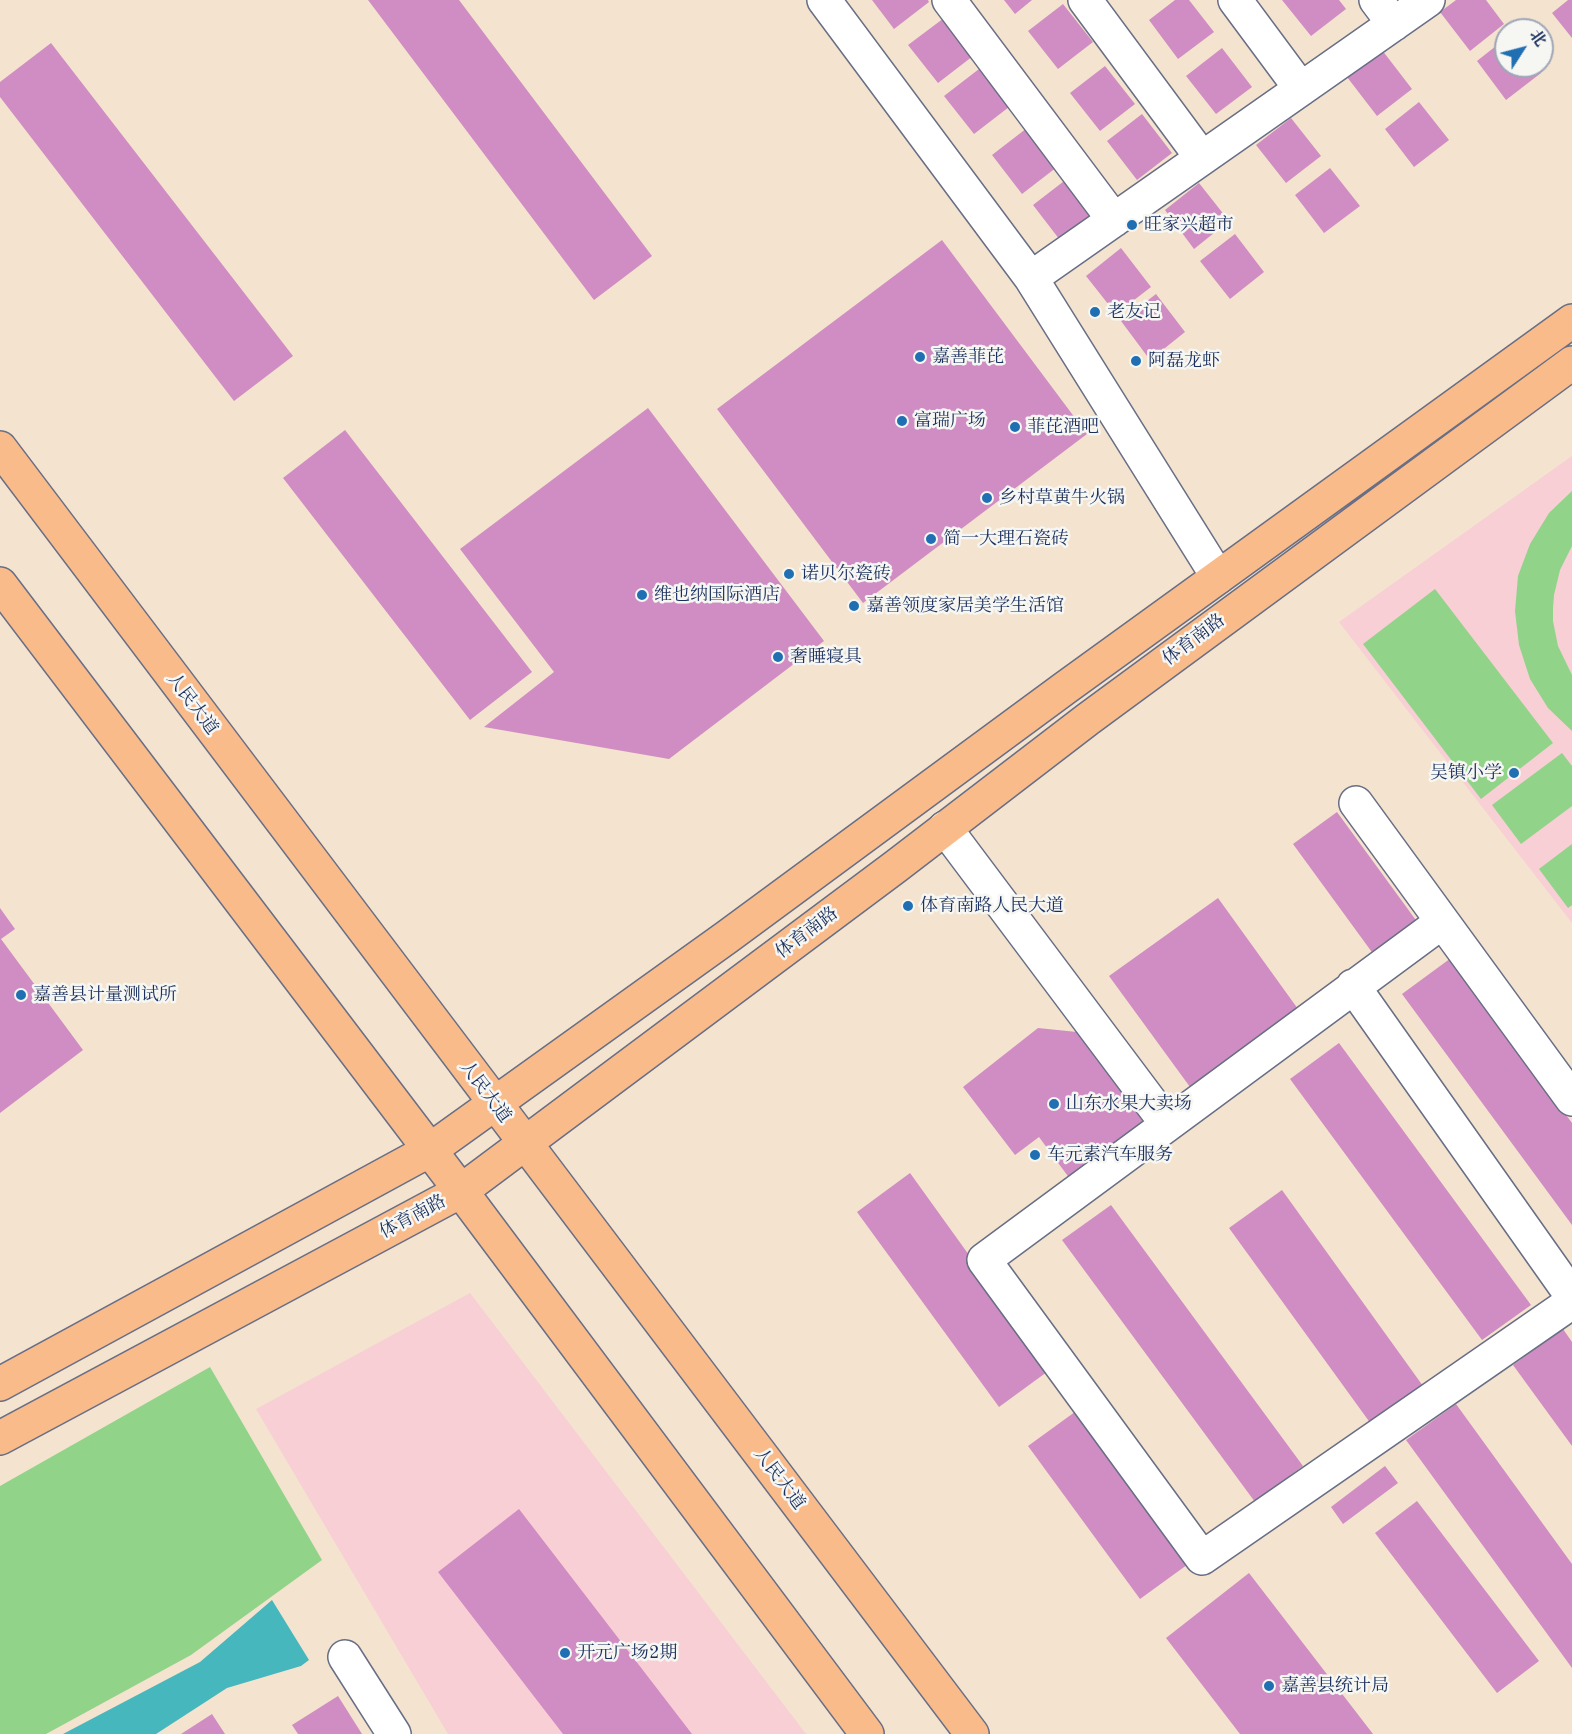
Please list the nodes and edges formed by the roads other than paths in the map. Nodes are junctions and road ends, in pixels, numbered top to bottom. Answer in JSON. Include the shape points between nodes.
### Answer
{"nodes":[{"id":1,"x":824,"y":0,"type":"edge"},
{"id":2,"x":949,"y":0,"type":"edge"},
{"id":3,"x":1085,"y":0,"type":"edge"},
{"id":4,"x":1235,"y":0,"type":"edge"},
{"id":5,"x":1428,"y":0,"type":"edge"},
{"id":6,"x":1385,"y":12,"type":"edge"},
{"id":7,"x":1302,"y":89,"type":"junction"},
{"id":8,"x":1202,"y":158,"type":"junction"},
{"id":9,"x":1114,"y":220,"type":"junction"},
{"id":10,"x":1031,"y":278,"type":"junction"},
{"id":11,"x":1572,"y":321,"type":"edge"},
{"id":12,"x":1572,"y":363,"type":"edge"},
{"id":13,"x":0,"y":448,"type":"edge"},
{"id":14,"x":1218,"y":577,"type":"junction"},
{"id":15,"x":0,"y":584,"type":"edge"},
{"id":16,"x":1356,"y":803,"type":"dead end"},
{"id":17,"x":945,"y":828,"type":"junction"},
{"id":18,"x":1442,"y":922,"type":"junction"},
{"id":19,"x":1353,"y":986,"type":"junction"},
{"id":20,"x":1572,"y":1099,"type":"edge"},
{"id":21,"x":494,"y":1104,"type":"junction"},
{"id":22,"x":1167,"y":1124,"type":"junction"},
{"id":23,"x":525,"y":1144,"type":"junction"},
{"id":24,"x":430,"y":1150,"type":"junction"},
{"id":25,"x":461,"y":1191,"type":"junction"},
{"id":26,"x":1572,"y":1296,"type":"edge"},
{"id":27,"x":1572,"y":1302,"type":"edge"},
{"id":28,"x":0,"y":1384,"type":"edge"},
{"id":29,"x":0,"y":1438,"type":"edge"},
{"id":30,"x":345,"y":1657,"type":"dead end"},
{"id":31,"x":394,"y":1734,"type":"edge"},
{"id":32,"x":867,"y":1734,"type":"edge"},
{"id":33,"x":972,"y":1734,"type":"edge"}],
"edges":[{"from":1,"to":10,"type":"lane"},
{"from":2,"to":9,"type":"lane"},
{"from":3,"to":8,"type":"lane"},
{"from":4,"to":7,"type":"lane"},
{"from":5,"to":6,"type":"lane"},
{"from":6,"to":7,"type":"lane"},
{"from":7,"to":8,"type":"lane"},
{"from":8,"to":9,"type":"lane"},
{"from":9,"to":10,"type":"lane"},
{"from":10,"to":14,"type":"lane"},
{"from":11,"to":14,"type":"main road","name":"体育南路"},
{"from":12,"to":17,"type":"main road","name":"体育南路"},
{"from":13,"to":21,"type":"main road","name":"人民大道"},
{"from":14,"to":21,"type":"main road","name":"体育南路"},
{"from":15,"to":24,"type":"main road"},
{"from":16,"to":18,"type":"lane"},
{"from":17,"to":22,"type":"lane"},
{"from":17,"to":23,"type":"main road","name":"体育南路"},
{"from":18,"to":19,"type":"lane"},
{"from":18,"to":20,"type":"lane"},
{"from":19,"to":22,"type":"lane"},
{"from":19,"to":26,"type":"lane"},
{"from":21,"to":23,"type":"main road","name":"人民大道"},
{"from":21,"to":24,"type":"main road","name":"体育南路"},
{"from":22,"to":27,"type":"lane","via":[[984,1260],[1202,1558]]},
{"from":23,"to":25,"type":"main road","name":"体育南路"},
{"from":23,"to":33,"type":"main road","name":"人民大道"},
{"from":24,"to":25,"type":"main road"},
{"from":24,"to":28,"type":"main road","name":"体育南路"},
{"from":25,"to":29,"type":"main road","name":"体育南路"},
{"from":25,"to":32,"type":"main road"},
{"from":30,"to":31,"type":"lane"}]}
